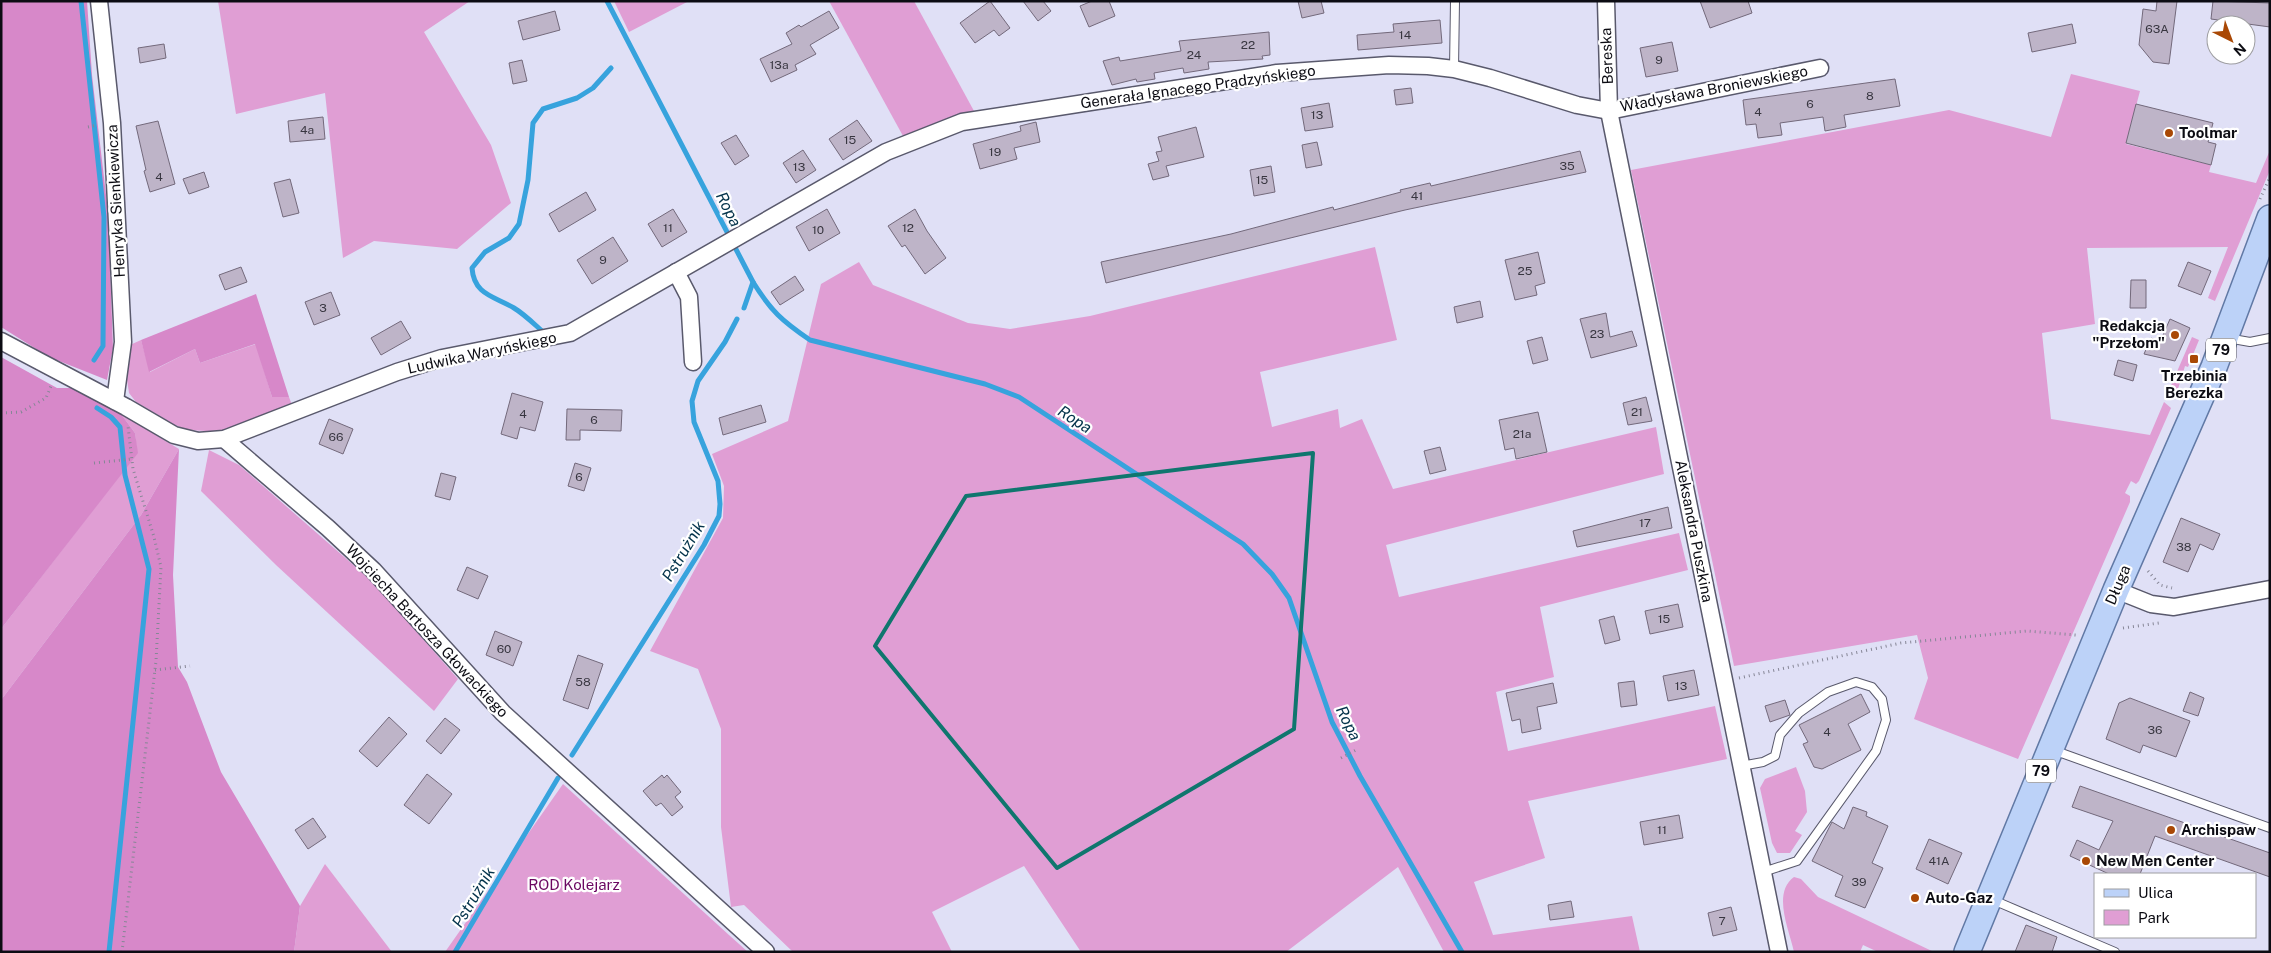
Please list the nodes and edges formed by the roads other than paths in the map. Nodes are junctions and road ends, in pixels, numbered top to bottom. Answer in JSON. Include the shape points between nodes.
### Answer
{"nodes":[{"id":1,"x":99,"y":1,"type":"edge"},
{"id":2,"x":1455,"y":1,"type":"edge"},
{"id":3,"x":1606,"y":1,"type":"edge"},
{"id":4,"x":1820,"y":68,"type":"dead end"},
{"id":5,"x":1454,"y":69,"type":"junction"},
{"id":6,"x":1609,"y":111,"type":"junction"},
{"id":7,"x":962,"y":122,"type":"joint"},
{"id":8,"x":2270,"y":218,"type":"edge"},
{"id":9,"x":2265,"y":242,"type":"edge"},
{"id":10,"x":676,"y":272,"type":"junction"},
{"id":11,"x":2226,"y":338,"type":"junction"},
{"id":12,"x":2270,"y":338,"type":"edge"},
{"id":13,"x":1,"y":341,"type":"edge"},
{"id":14,"x":693,"y":362,"type":"dead end"},
{"id":15,"x":121,"y":404,"type":"junction"},
{"id":16,"x":224,"y":439,"type":"junction"},
{"id":17,"x":2270,"y":589,"type":"edge"},
{"id":18,"x":2116,"y":590,"type":"junction"},
{"id":19,"x":2050,"y":749,"type":"junction"},
{"id":20,"x":1741,"y":766,"type":"junction"},
{"id":21,"x":2270,"y":828,"type":"edge"},
{"id":22,"x":1762,"y":872,"type":"junction"},
{"id":23,"x":1989,"y":897,"type":"junction"},
{"id":24,"x":766,"y":952,"type":"edge"},
{"id":25,"x":1779,"y":952,"type":"edge"},
{"id":26,"x":1966,"y":952,"type":"edge"},
{"id":27,"x":2115,"y":952,"type":"edge"}],
"edges":[{"from":1,"to":15,"type":"street","name":"Henryka Sienkiewicza","via":[[112,123],[123,342]]},
{"from":2,"to":5,"type":"lane"},
{"from":3,"to":6,"type":"street","name":"Bereska"},
{"from":4,"to":6,"type":"street","name":"Władysława Broniewskiego"},
{"from":5,"to":6,"type":"street","name":"Generała Ignacego Prądzyńskiego","via":[[1577,106]]},
{"from":5,"to":7,"type":"street","name":"Generała Ignacego Prądzyńskiego","via":[[1389,65],[1277,72]]},
{"from":6,"to":20,"type":"street","name":"Aleksandra Puszkina"},
{"from":7,"to":10,"type":"street","name":"Ludwika Waryńskiego","via":[[886,152]]},
{"from":8,"to":9,"type":"main road","name":"Długa","number":"79"},
{"from":9,"to":11,"type":"main road","name":"Długa","number":"79"},
{"from":10,"to":14,"type":"street","via":[[689,297]]},
{"from":10,"to":16,"type":"street","name":"Ludwika Waryńskiego","via":[[570,333],[442,358],[397,372]]},
{"from":11,"to":12,"type":"lane","via":[[2250,342]]},
{"from":11,"to":18,"type":"main road","name":"Długa","number":"79"},
{"from":13,"to":15,"type":"street"},
{"from":15,"to":16,"type":"street","via":[[174,435],[198,441]]},
{"from":16,"to":24,"type":"street","name":"Wojciecha Bartosza Głowackiego","via":[[373,570],[503,712]]},
{"from":17,"to":18,"type":"street","via":[[2174,607],[2151,604]]},
{"from":18,"to":19,"type":"main road","name":"Długa","number":"79"},
{"from":19,"to":21,"type":"lane"},
{"from":19,"to":23,"type":"main road","name":"Długa","number":"79"},
{"from":20,"to":22,"type":"street","name":"Aleksandra Puszkina"},
{"from":20,"to":22,"type":"lane","via":[[1775,756],[1780,735],[1799,713],[1828,692],[1856,682],[1872,687],[1882,699],[1886,720],[1876,751],[1797,861]]},
{"from":22,"to":25,"type":"street","name":"Aleksandra Puszkina"},
{"from":23,"to":26,"type":"main road","name":"Długa","number":"79"},
{"from":23,"to":27,"type":"lane"}]}
